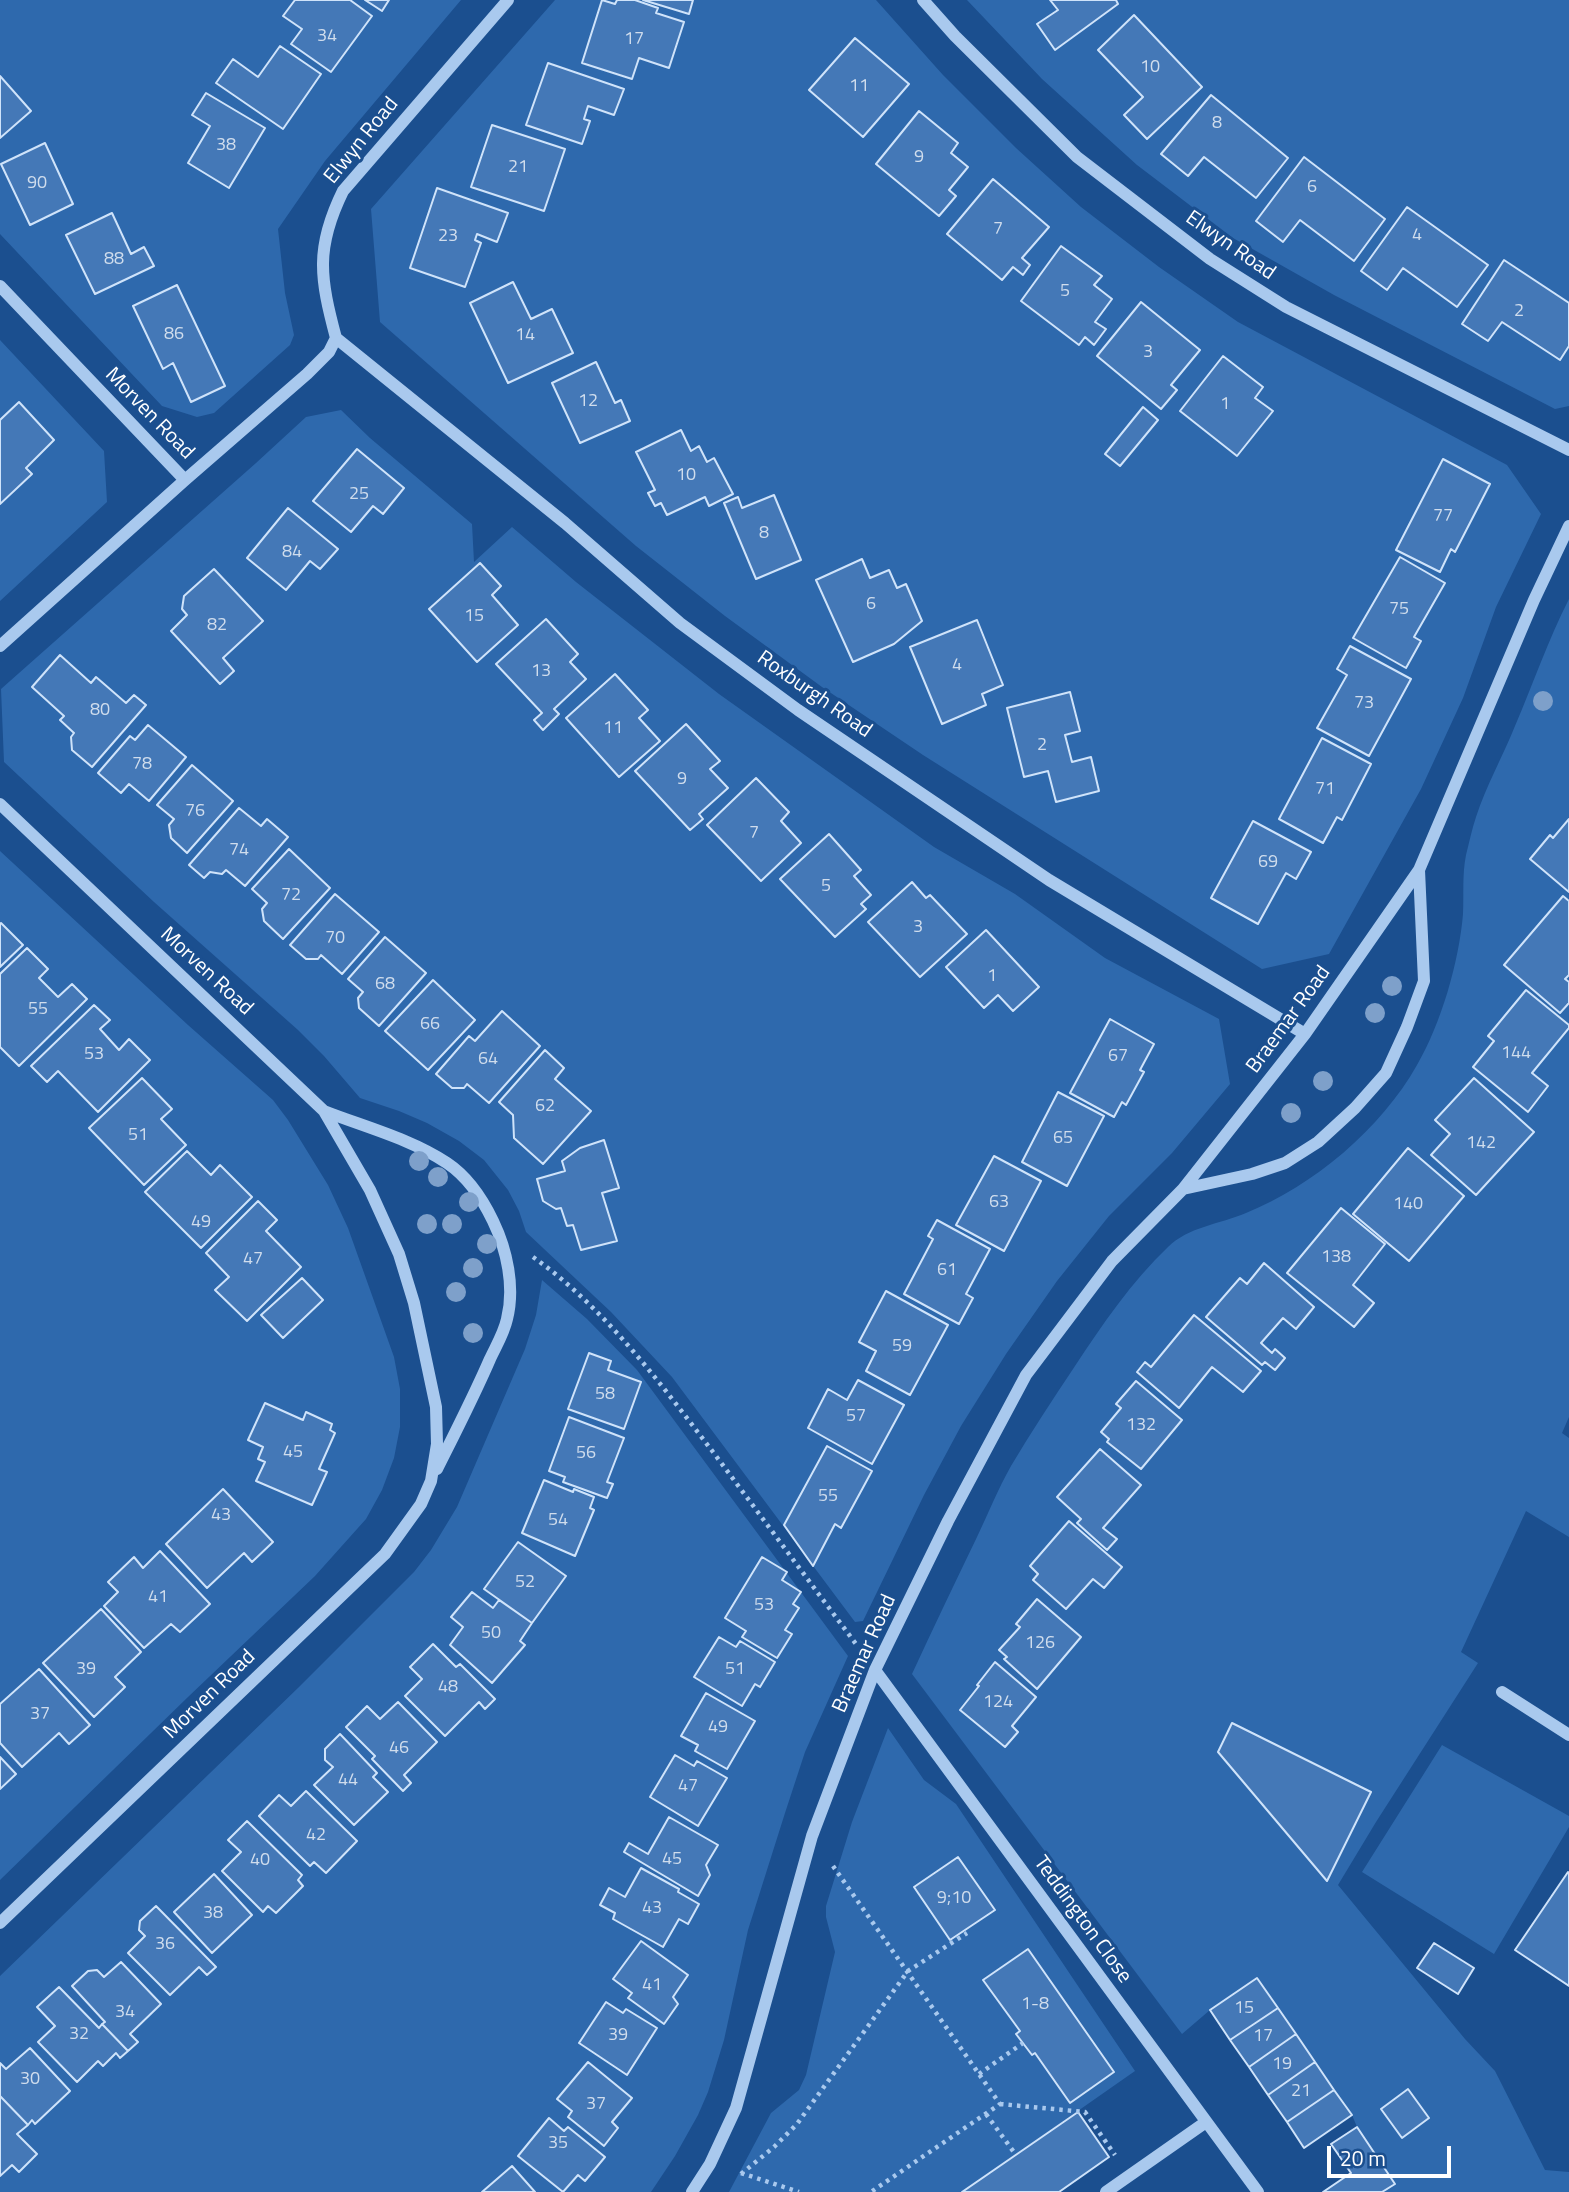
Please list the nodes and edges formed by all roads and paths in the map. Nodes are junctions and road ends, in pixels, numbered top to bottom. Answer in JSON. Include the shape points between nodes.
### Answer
{"nodes":[{"id":1,"x":508,"y":0,"type":"edge"},
{"id":2,"x":923,"y":0,"type":"edge"},
{"id":3,"x":0,"y":286,"type":"edge"},
{"id":4,"x":336,"y":338,"type":"junction"},
{"id":5,"x":1569,"y":450,"type":"edge"},
{"id":6,"x":185,"y":480,"type":"junction"},
{"id":7,"x":1569,"y":526,"type":"edge"},
{"id":8,"x":0,"y":646,"type":"edge"},
{"id":9,"x":0,"y":804,"type":"edge"},
{"id":10,"x":1419,"y":870,"type":"junction"},
{"id":11,"x":1306,"y":1034,"type":"junction"},
{"id":12,"x":324,"y":1111,"type":"junction"},
{"id":13,"x":1183,"y":1189,"type":"junction"},
{"id":14,"x":499,"y":1232,"type":"junction"},
{"id":15,"x":431,"y":1481,"type":"junction"},
{"id":16,"x":875,"y":1670,"type":"junction"},
{"id":17,"x":1502,"y":1692,"type":"dead end"},
{"id":18,"x":1569,"y":1735,"type":"edge"},
{"id":19,"x":812,"y":1836,"type":"junction"},
{"id":20,"x":0,"y":1923,"type":"edge"},
{"id":21,"x":967,"y":1933,"type":"dead end"},
{"id":22,"x":908,"y":1971,"type":"junction"},
{"id":23,"x":1023,"y":2043,"type":"dead end"},
{"id":24,"x":979,"y":2074,"type":"junction"},
{"id":25,"x":1000,"y":2104,"type":"junction"},
{"id":26,"x":986,"y":2114,"type":"junction"},
{"id":27,"x":1206,"y":2122,"type":"junction"},
{"id":28,"x":1016,"y":2155,"type":"dead end"},
{"id":29,"x":710,"y":2164,"type":"junction"},
{"id":30,"x":741,"y":2174,"type":"junction"},
{"id":31,"x":1129,"y":2175,"type":"junction"},
{"id":32,"x":1255,"y":2188,"type":"edge"},
{"id":33,"x":692,"y":2192,"type":"edge"},
{"id":34,"x":799,"y":2192,"type":"edge"},
{"id":35,"x":872,"y":2192,"type":"edge"},
{"id":36,"x":1106,"y":2192,"type":"edge"},
{"id":37,"x":1240,"y":2192,"type":"edge"}],
"edges":[{"from":1,"to":4,"type":"street","name":"Elwyn Road","via":[[343,191],[330,218],[321,258]]},
{"from":2,"to":5,"type":"street","name":"Elwyn Road","via":[[1076,156],[1210,258],[1286,307]]},
{"from":3,"to":6,"type":"street","name":"Morven Road"},
{"from":4,"to":6,"type":"street","via":[[307,374]]},
{"from":4,"to":11,"type":"street","name":"Roxburgh Road","via":[[681,623],[798,710],[1049,880]]},
{"from":6,"to":8,"type":"street","name":"Morven Road"},
{"from":7,"to":10,"type":"street","name":"Braemar Road"},
{"from":9,"to":12,"type":"street","name":"Morven Road"},
{"from":10,"to":11,"type":"street","name":"Braemar Road"},
{"from":10,"to":13,"type":"street","name":"Braemar Road","via":[[1424,981],[1386,1073],[1318,1142],[1285,1163]]},
{"from":11,"to":13,"type":"street","name":"Braemar Road"},
{"from":12,"to":14,"type":"street","name":"Morven Road","via":[[448,1163],[468,1180]]},
{"from":12,"to":15,"type":"street","name":"Morven Road","via":[[370,1190],[399,1254],[414,1303],[436,1407]]},
{"from":13,"to":16,"type":"street","name":"Braemar Road","via":[[1112,1261],[1026,1375]]},
{"from":14,"to":15,"type":"street","name":"Morven Road","via":[[510,1289],[507,1320]]},
{"from":14,"to":16,"type":"path","via":[[560,1276],[623,1340]]},
{"from":15,"to":20,"type":"street","name":"Morven Road","via":[[421,1504],[385,1554]]},
{"from":16,"to":19,"type":"street","name":"Braemar Road"},
{"from":16,"to":27,"type":"street","name":"Teddington Close"},
{"from":17,"to":18,"type":"street"},
{"from":19,"to":22,"type":"path"},
{"from":19,"to":29,"type":"street","name":"Braemar Road","via":[[736,2108]]},
{"from":21,"to":22,"type":"path"},
{"from":22,"to":24,"type":"path"},
{"from":22,"to":30,"type":"path","via":[[797,2124]]},
{"from":23,"to":24,"type":"path"},
{"from":24,"to":25,"type":"path"},
{"from":25,"to":26,"type":"path"},
{"from":25,"to":31,"type":"path","via":[[1085,2112]]},
{"from":26,"to":28,"type":"path"},
{"from":26,"to":35,"type":"path"},
{"from":27,"to":31,"type":"street"},
{"from":27,"to":32,"type":"street","name":"Teddington Close"},
{"from":29,"to":30,"type":"path"},
{"from":29,"to":33,"type":"street","name":"Braemar Road"},
{"from":30,"to":34,"type":"path"},
{"from":31,"to":36,"type":"street"},
{"from":32,"to":37,"type":"street"}]}
